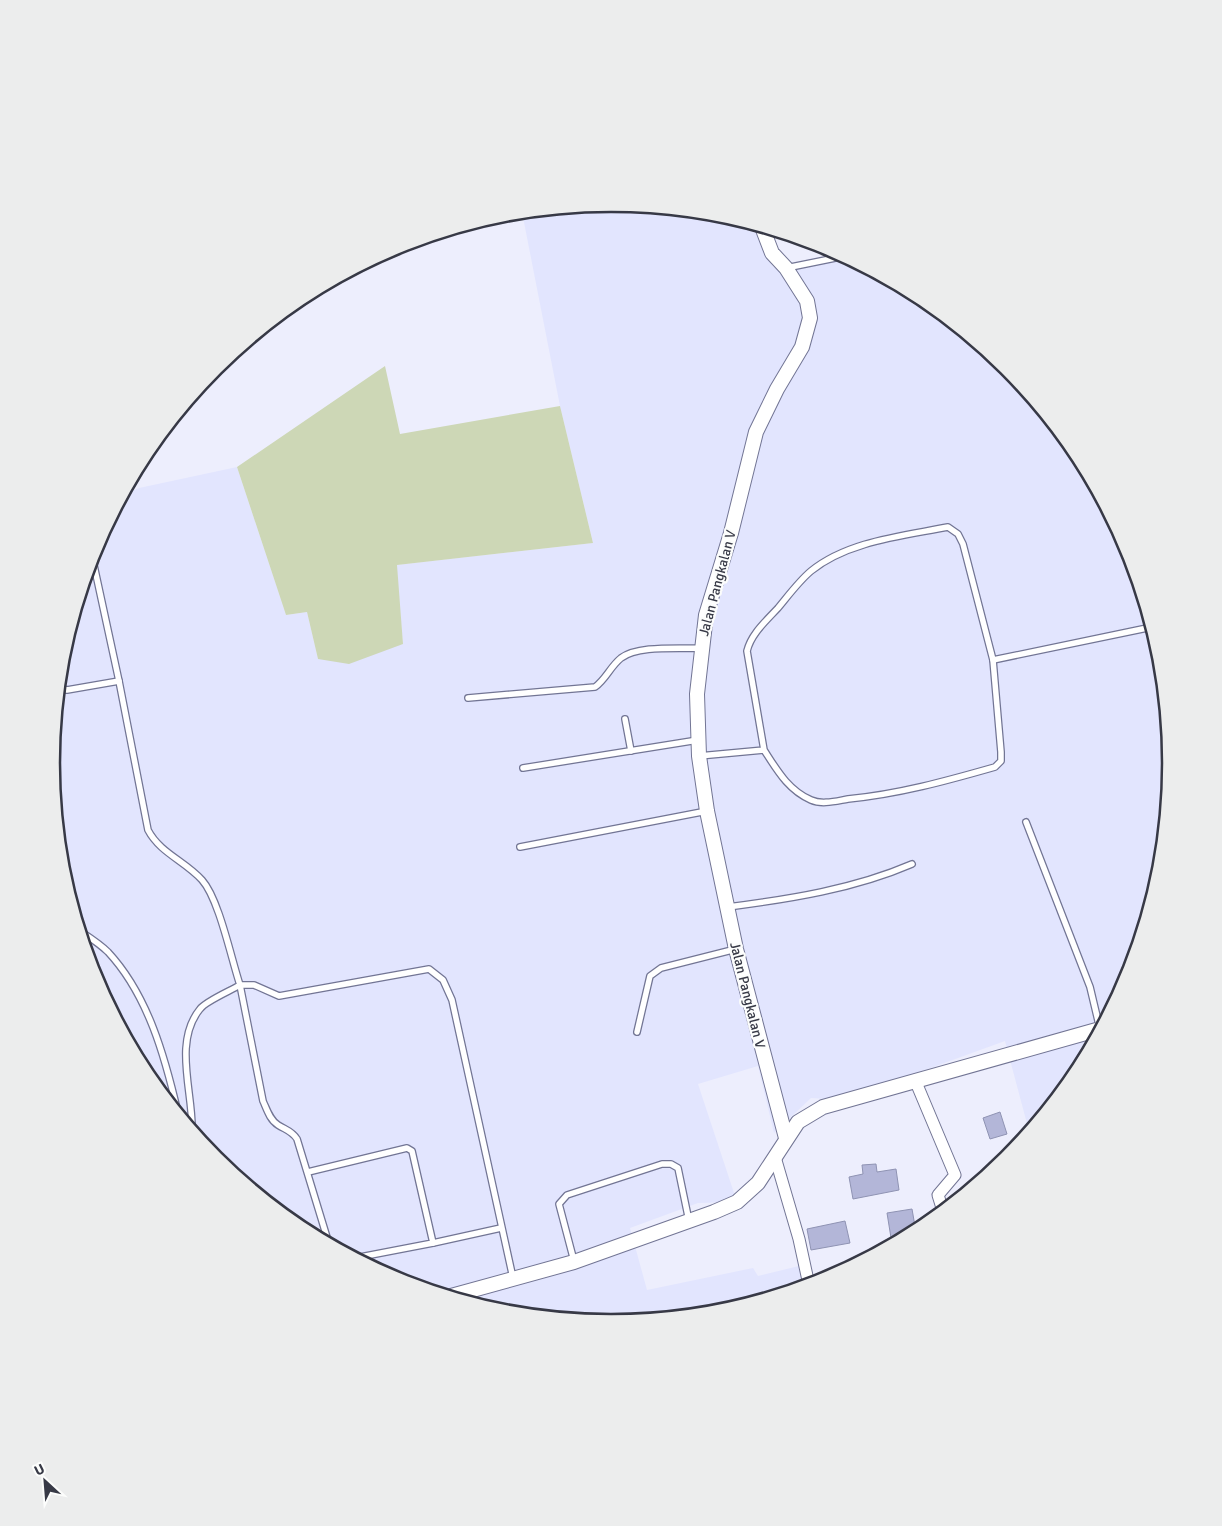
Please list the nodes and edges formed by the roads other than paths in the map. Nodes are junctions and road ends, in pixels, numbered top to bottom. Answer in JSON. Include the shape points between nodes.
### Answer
{"nodes":[{"id":1,"x":765,"y":234,"type":"edge"},
{"id":2,"x":832,"y":259,"type":"edge"},
{"id":3,"x":786,"y":268,"type":"junction"},
{"id":4,"x":95,"y":570,"type":"edge"},
{"id":5,"x":1145,"y":628,"type":"edge"},
{"id":6,"x":701,"y":648,"type":"junction"},
{"id":7,"x":992,"y":660,"type":"junction"},
{"id":8,"x":120,"y":681,"type":"junction"},
{"id":9,"x":65,"y":690,"type":"edge"},
{"id":10,"x":468,"y":698,"type":"dead end"},
{"id":11,"x":625,"y":719,"type":"dead end"},
{"id":12,"x":698,"y":740,"type":"junction"},
{"id":13,"x":764,"y":750,"type":"junction"},
{"id":14,"x":631,"y":751,"type":"junction"},
{"id":15,"x":699,"y":756,"type":"junction"},
{"id":16,"x":523,"y":768,"type":"dead end"},
{"id":17,"x":707,"y":811,"type":"junction"},
{"id":18,"x":1026,"y":822,"type":"dead end"},
{"id":19,"x":520,"y":847,"type":"dead end"},
{"id":20,"x":912,"y":864,"type":"dead end"},
{"id":21,"x":728,"y":907,"type":"junction"},
{"id":22,"x":88,"y":937,"type":"edge"},
{"id":23,"x":736,"y":949,"type":"junction"},
{"id":24,"x":240,"y":985,"type":"junction"},
{"id":25,"x":1098,"y":1020,"type":"edge"},
{"id":26,"x":1092,"y":1031,"type":"edge"},
{"id":27,"x":637,"y":1032,"type":"dead end"},
{"id":28,"x":915,"y":1080,"type":"junction"},
{"id":29,"x":175,"y":1099,"type":"edge"},
{"id":30,"x":191,"y":1118,"type":"edge"},
{"id":31,"x":786,"y":1138,"type":"junction"},
{"id":32,"x":774,"y":1157,"type":"junction"},
{"id":33,"x":308,"y":1172,"type":"junction"},
{"id":34,"x":941,"y":1204,"type":"edge"},
{"id":35,"x":689,"y":1221,"type":"junction"},
{"id":36,"x":501,"y":1228,"type":"junction"},
{"id":37,"x":326,"y":1234,"type":"edge"},
{"id":38,"x":433,"y":1243,"type":"junction"},
{"id":39,"x":365,"y":1256,"type":"edge"},
{"id":40,"x":574,"y":1262,"type":"junction"},
{"id":41,"x":807,"y":1278,"type":"edge"},
{"id":42,"x":514,"y":1280,"type":"junction"},
{"id":43,"x":462,"y":1293,"type":"edge"}],
"edges":[{"from":1,"to":3,"type":"street","name":"Jalan Pangkalan V","via":[[772,253]]},
{"from":2,"to":3,"type":"lane"},
{"from":3,"to":6,"type":"street","name":"Jalan Pangkalan V","via":[[809,309],[807,334],[756,432],[731,533],[708,607]]},
{"from":4,"to":8,"type":"lane"},
{"from":5,"to":7,"type":"lane"},
{"from":6,"to":10,"type":"lane","via":[[633,650],[613,665],[604,680],[595,687]]},
{"from":6,"to":12,"type":"street","name":"Jalan Pangkalan V"},
{"from":7,"to":13,"type":"lane","via":[[1001,752],[1001,761],[995,767],[899,792],[822,802],[812,800],[789,786]]},
{"from":7,"to":13,"type":"lane","via":[[963,544],[954,530],[948,527],[844,552],[810,572],[749,642],[747,651]]},
{"from":8,"to":9,"type":"lane"},
{"from":8,"to":24,"type":"lane","via":[[148,830],[155,842],[202,880],[216,908]]},
{"from":11,"to":14,"type":"lane"},
{"from":12,"to":14,"type":"lane"},
{"from":12,"to":15,"type":"street","name":"Jalan Pangkalan V"},
{"from":13,"to":15,"type":"lane"},
{"from":14,"to":16,"type":"lane"},
{"from":15,"to":17,"type":"street","name":"Jalan Pangkalan V"},
{"from":17,"to":19,"type":"lane"},
{"from":17,"to":21,"type":"street","name":"Jalan Pangkalan V"},
{"from":18,"to":25,"type":"lane","via":[[1090,987]]},
{"from":20,"to":21,"type":"lane","via":[[863,882],[812,894]]},
{"from":21,"to":23,"type":"street","name":"Jalan Pangkalan V"},
{"from":22,"to":29,"type":"lane","via":[[107,951],[146,1011],[167,1066]]},
{"from":23,"to":27,"type":"lane","via":[[661,968],[650,976]]},
{"from":23,"to":31,"type":"street","name":"Jalan Pangkalan V"},
{"from":24,"to":30,"type":"lane","via":[[200,1008],[188,1031],[186,1071]]},
{"from":24,"to":33,"type":"lane","via":[[263,1101],[269,1116],[298,1139]]},
{"from":24,"to":36,"type":"lane","via":[[254,985],[280,996],[429,969],[443,980],[452,1000]]},
{"from":26,"to":28,"type":"street"},
{"from":28,"to":31,"type":"street","via":[[815,1111],[798,1122]]},
{"from":28,"to":34,"type":"street","via":[[955,1175],[938,1195]]},
{"from":31,"to":32,"type":"street"},
{"from":32,"to":35,"type":"street","via":[[758,1183],[737,1202]]},
{"from":32,"to":41,"type":"street"},
{"from":33,"to":37,"type":"lane"},
{"from":33,"to":38,"type":"lane","via":[[410,1148]]},
{"from":35,"to":40,"type":"street"},
{"from":35,"to":40,"type":"lane","via":[[678,1168],[671,1164],[662,1164],[567,1195],[559,1204]]},
{"from":36,"to":38,"type":"lane"},
{"from":36,"to":42,"type":"lane"},
{"from":38,"to":39,"type":"lane"},
{"from":40,"to":42,"type":"street"},
{"from":42,"to":43,"type":"street"}]}
